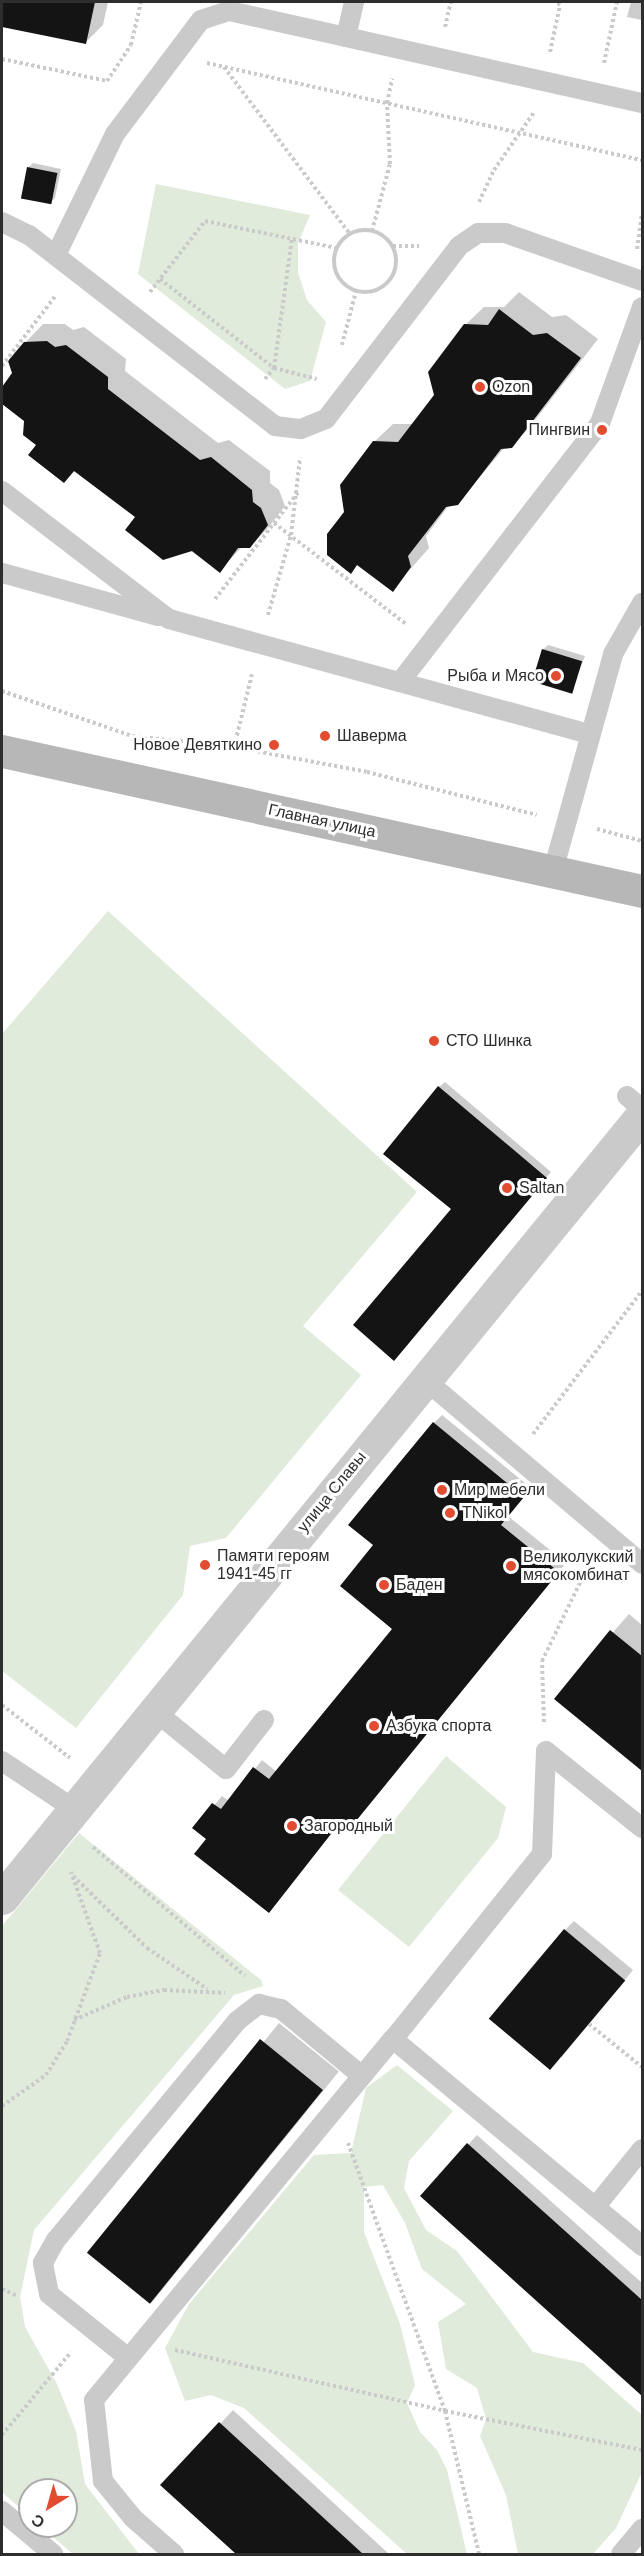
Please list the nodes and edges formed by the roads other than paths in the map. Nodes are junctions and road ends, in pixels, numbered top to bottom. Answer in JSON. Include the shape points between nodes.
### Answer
{"nodes":[{"id":1,"x":354,"y":2,"type":"edge"},
{"id":2,"x":346,"y":37,"type":"junction"},
{"id":3,"x":642,"y":103,"type":"edge"},
{"id":4,"x":2,"y":222,"type":"edge"},
{"id":5,"x":56,"y":255,"type":"junction"},
{"id":6,"x":642,"y":281,"type":"edge"},
{"id":7,"x":642,"y":307,"type":"edge"},
{"id":8,"x":2,"y":491,"type":"edge"},
{"id":9,"x":2,"y":573,"type":"edge"},
{"id":10,"x":642,"y":603,"type":"edge"},
{"id":11,"x":169,"y":619,"type":"junction"},
{"id":12,"x":400,"y":682,"type":"junction"},
{"id":13,"x":589,"y":734,"type":"junction"},
{"id":14,"x":2,"y":751,"type":"edge"},
{"id":15,"x":553,"y":871,"type":"junction"},
{"id":16,"x":642,"y":891,"type":"edge"},
{"id":17,"x":637,"y":1107,"type":"edge"},
{"id":18,"x":423,"y":1378,"type":"junction"},
{"id":19,"x":642,"y":1564,"type":"edge"},
{"id":20,"x":156,"y":1712,"type":"junction"},
{"id":21,"x":264,"y":1720,"type":"dead end"},
{"id":22,"x":3,"y":1765,"type":"edge"},
{"id":23,"x":66,"y":1823,"type":"junction"},
{"id":24,"x":642,"y":1828,"type":"edge"},
{"id":25,"x":2,"y":1898,"type":"edge"},
{"id":26,"x":393,"y":2039,"type":"junction"},
{"id":27,"x":362,"y":2076,"type":"junction"},
{"id":28,"x":642,"y":2149,"type":"edge"},
{"id":29,"x":596,"y":2206,"type":"junction"},
{"id":30,"x":642,"y":2246,"type":"edge"},
{"id":31,"x":133,"y":2349,"type":"junction"},
{"id":32,"x":2,"y":2511,"type":"edge"},
{"id":33,"x":642,"y":2529,"type":"edge"},
{"id":34,"x":53,"y":2554,"type":"edge"},
{"id":35,"x":174,"y":2554,"type":"edge"},
{"id":36,"x":621,"y":2554,"type":"edge"}],
"edges":[{"from":1,"to":2,"type":"lane"},
{"from":2,"to":3,"type":"lane"},
{"from":2,"to":5,"type":"lane","via":[[229,11],[201,20],[115,134]]},
{"from":4,"to":5,"type":"lane"},
{"from":5,"to":6,"type":"lane","via":[[275,426],[301,429],[326,419],[338,389],[459,246],[478,233],[505,233]]},
{"from":7,"to":12,"type":"lane","via":[[600,423]]},
{"from":8,"to":11,"type":"lane"},
{"from":9,"to":11,"type":"lane"},
{"from":10,"to":13,"type":"lane","via":[[617,645]]},
{"from":11,"to":12,"type":"lane"},
{"from":12,"to":13,"type":"lane"},
{"from":13,"to":15,"type":"lane"},
{"from":14,"to":15,"type":"main road","name":"Главная улица"},
{"from":15,"to":16,"type":"main road","name":"Главная улица"},
{"from":17,"to":18,"type":"street","name":"улица Славы"},
{"from":18,"to":19,"type":"lane"},
{"from":18,"to":20,"type":"street","name":"улица Славы"},
{"from":20,"to":21,"type":"lane","via":[[226,1769]]},
{"from":20,"to":23,"type":"street","name":"улица Славы"},
{"from":22,"to":23,"type":"lane"},
{"from":23,"to":25,"type":"street","name":"улица Славы"},
{"from":24,"to":26,"type":"lane","via":[[546,1750],[542,1854]]},
{"from":26,"to":27,"type":"lane"},
{"from":26,"to":29,"type":"lane"},
{"from":27,"to":31,"type":"lane"},
{"from":27,"to":31,"type":"lane","via":[[280,2009],[260,2004],[237,2020],[56,2240],[43,2262],[49,2294],[91,2328]]},
{"from":28,"to":29,"type":"lane"},
{"from":29,"to":30,"type":"lane"},
{"from":31,"to":35,"type":"lane","via":[[94,2400],[103,2481],[133,2518]]},
{"from":32,"to":34,"type":"lane"},
{"from":33,"to":36,"type":"lane"}]}
